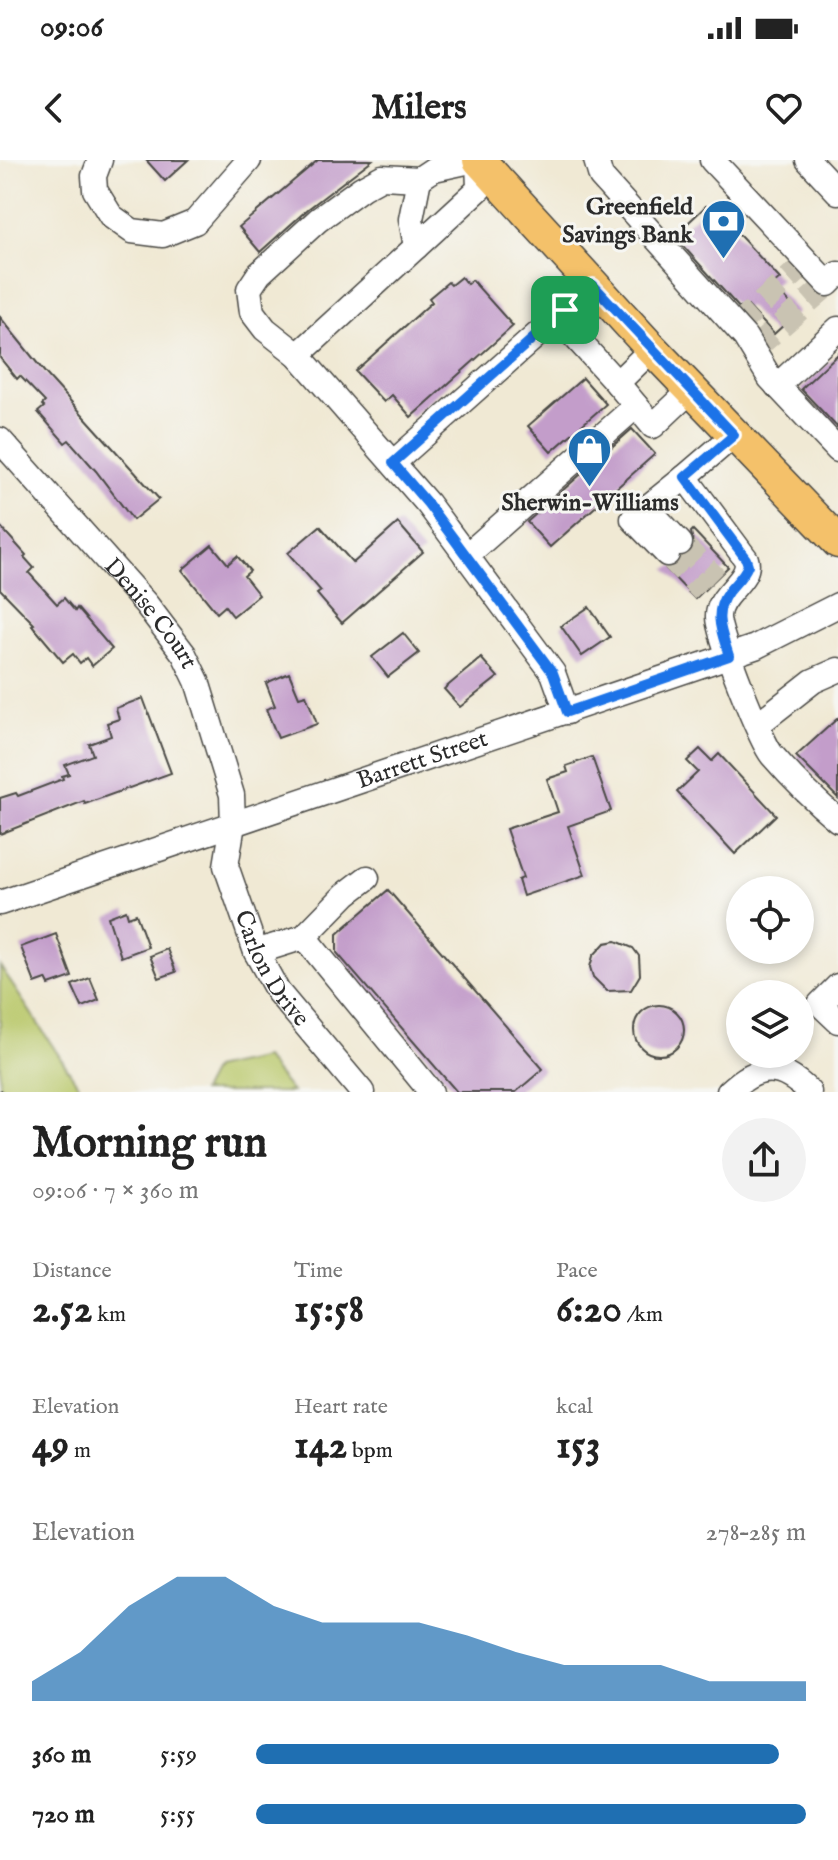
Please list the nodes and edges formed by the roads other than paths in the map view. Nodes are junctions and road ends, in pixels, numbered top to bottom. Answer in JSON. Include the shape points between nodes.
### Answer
{"nodes":[{"id":1,"x":100,"y":160,"type":"edge"},
{"id":2,"x":249,"y":160,"type":"edge"},
{"id":3,"x":477,"y":160,"type":"edge"},
{"id":4,"x":596,"y":160,"type":"edge"},
{"id":5,"x":712,"y":160,"type":"edge"},
{"id":6,"x":808,"y":160,"type":"edge"},
{"id":7,"x":419,"y":179,"type":"junction"},
{"id":8,"x":838,"y":192,"type":"edge"},
{"id":9,"x":416,"y":247,"type":"junction"},
{"id":10,"x":835,"y":284,"type":"edge"},
{"id":11,"x":593,"y":285,"type":"junction"},
{"id":12,"x":557,"y":317,"type":"junction"},
{"id":13,"x":838,"y":329,"type":"edge"},
{"id":14,"x":652,"y":349,"type":"junction"},
{"id":15,"x":298,"y":355,"type":"junction"},
{"id":16,"x":617,"y":383,"type":"junction"},
{"id":17,"x":777,"y":386,"type":"junction"},
{"id":18,"x":691,"y":390,"type":"junction"},
{"id":19,"x":636,"y":406,"type":"junction"},
{"id":20,"x":734,"y":435,"type":"junction"},
{"id":21,"x":0,"y":440,"type":"edge"},
{"id":22,"x":838,"y":450,"type":"edge"},
{"id":23,"x":393,"y":463,"type":"junction"},
{"id":24,"x":685,"y":477,"type":"junction"},
{"id":25,"x":838,"y":542,"type":"edge"},
{"id":26,"x":674,"y":548,"type":"tunnel mouth"},
{"id":27,"x":466,"y":556,"type":"junction"},
{"id":28,"x":838,"y":605,"type":"edge"},
{"id":29,"x":729,"y":656,"type":"junction"},
{"id":30,"x":838,"y":670,"type":"edge"},
{"id":31,"x":567,"y":712,"type":"junction"},
{"id":32,"x":758,"y":724,"type":"junction"},
{"id":33,"x":838,"y":820,"type":"edge"},
{"id":34,"x":233,"y":824,"type":"junction"},
{"id":35,"x":367,"y":878,"type":"dead end"},
{"id":36,"x":0,"y":903,"type":"edge"},
{"id":37,"x":304,"y":937,"type":"junction"},
{"id":38,"x":256,"y":952,"type":"junction"},
{"id":39,"x":838,"y":986,"type":"edge"},
{"id":40,"x":838,"y":1021,"type":"edge"},
{"id":41,"x":362,"y":1092,"type":"edge"},
{"id":42,"x":431,"y":1092,"type":"edge"},
{"id":43,"x":729,"y":1092,"type":"edge"},
{"id":44,"x":809,"y":1092,"type":"edge"}],
"edges":[{"from":1,"to":2,"type":"street","via":[[94,176],[101,203],[120,225],[149,235],[195,222]]},
{"from":3,"to":7,"type":"street","via":[[434,169]]},
{"from":3,"to":9,"type":"street","via":[[479,189]]},
{"from":3,"to":11,"type":"main road"},
{"from":4,"to":17,"type":"street","via":[[601,177],[745,337]]},
{"from":5,"to":10,"type":"street"},
{"from":6,"to":8,"type":"street"},
{"from":7,"to":9,"type":"street","via":[[411,219]]},
{"from":7,"to":15,"type":"street","via":[[382,177],[362,188],[276,257],[249,289],[252,312]]},
{"from":9,"to":15,"type":"street"},
{"from":11,"to":12,"type":"street"},
{"from":11,"to":14,"type":"main road"},
{"from":12,"to":16,"type":"street"},
{"from":12,"to":23,"type":"street"},
{"from":13,"to":17,"type":"street"},
{"from":14,"to":16,"type":"street"},
{"from":14,"to":18,"type":"main road"},
{"from":15,"to":23,"type":"street"},
{"from":16,"to":19,"type":"street"},
{"from":17,"to":22,"type":"street"},
{"from":18,"to":19,"type":"street","via":[[653,426]]},
{"from":18,"to":20,"type":"main road"},
{"from":19,"to":27,"type":"street"},
{"from":20,"to":24,"type":"street"},
{"from":20,"to":25,"type":"main road"},
{"from":21,"to":34,"type":"street","name":"Denise Court","via":[[184,654],[228,781]]},
{"from":23,"to":27,"type":"street"},
{"from":24,"to":26,"type":"street","via":[[640,513]]},
{"from":24,"to":29,"type":"street","via":[[748,565],[717,593]]},
{"from":27,"to":31,"type":"street","via":[[553,673]]},
{"from":28,"to":29,"type":"street","name":"Barrett Street"},
{"from":29,"to":31,"type":"street","name":"Barrett Street"},
{"from":29,"to":32,"type":"street"},
{"from":30,"to":32,"type":"street","via":[[813,681]]},
{"from":31,"to":34,"type":"street","name":"Barrett Street"},
{"from":32,"to":33,"type":"street","via":[[770,752]]},
{"from":34,"to":36,"type":"street","name":"Barrett Street"},
{"from":34,"to":38,"type":"street","name":"Carlon Drive","via":[[226,866]]},
{"from":35,"to":37,"type":"street"},
{"from":37,"to":38,"type":"street"},
{"from":37,"to":42,"type":"street"},
{"from":38,"to":41,"type":"street","name":"Carlon Drive","via":[[278,992]]},
{"from":39,"to":40,"type":"street","via":[[820,1004]]},
{"from":43,"to":44,"type":"street","via":[[767,1070],[786,1074]]}]}
